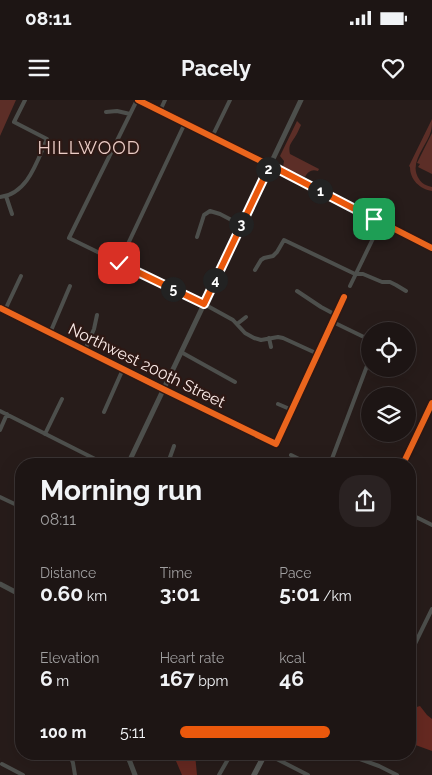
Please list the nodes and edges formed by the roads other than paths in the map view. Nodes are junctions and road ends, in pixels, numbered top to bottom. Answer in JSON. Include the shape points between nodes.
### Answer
{"nodes":[{"id":1,"x":25,"y":100,"type":"edge"},
{"id":2,"x":137,"y":100,"type":"edge"},
{"id":3,"x":164,"y":100,"type":"edge"},
{"id":4,"x":230,"y":100,"type":"edge"},
{"id":5,"x":301,"y":100,"type":"edge"},
{"id":6,"x":160,"y":111,"type":"junction"},
{"id":7,"x":106,"y":112,"type":"dead end"},
{"id":8,"x":130,"y":114,"type":"junction"},
{"id":9,"x":185,"y":123,"type":"junction"},
{"id":10,"x":212,"y":137,"type":"junction"},
{"id":11,"x":270,"y":165,"type":"junction"},
{"id":12,"x":6,"y":196,"type":"junction"},
{"id":13,"x":0,"y":197,"type":"edge"},
{"id":14,"x":12,"y":214,"type":"dead end"},
{"id":15,"x":381,"y":222,"type":"junction"},
{"id":16,"x":241,"y":224,"type":"junction"},
{"id":17,"x":197,"y":237,"type":"dead end"},
{"id":18,"x":432,"y":248,"type":"edge"},
{"id":19,"x":119,"y":263,"type":"junction"},
{"id":20,"x":255,"y":270,"type":"dead end"},
{"id":21,"x":355,"y":274,"type":"junction"},
{"id":22,"x":21,"y":276,"type":"dead end"},
{"id":23,"x":70,"y":286,"type":"dead end"},
{"id":24,"x":350,"y":286,"type":"dead end"},
{"id":25,"x":297,"y":291,"type":"dead end"},
{"id":26,"x":406,"y":291,"type":"dead end"},
{"id":27,"x":344,"y":297,"type":"dead end"},
{"id":28,"x":204,"y":304,"type":"junction"},
{"id":29,"x":2,"y":309,"type":"edge"},
{"id":30,"x":97,"y":315,"type":"dead end"},
{"id":31,"x":336,"y":315,"type":"junction"},
{"id":32,"x":246,"y":318,"type":"dead end"},
{"id":33,"x":333,"y":322,"type":"junction"},
{"id":34,"x":237,"y":324,"type":"junction"},
{"id":35,"x":50,"y":333,"type":"junction"},
{"id":36,"x":361,"y":336,"type":"edge"},
{"id":37,"x":269,"y":338,"type":"junction"},
{"id":38,"x":271,"y":347,"type":"dead end"},
{"id":39,"x":85,"y":350,"type":"junction"},
{"id":40,"x":181,"y":352,"type":"junction"},
{"id":41,"x":318,"y":354,"type":"junction"},
{"id":42,"x":123,"y":369,"type":"junction"},
{"id":43,"x":363,"y":377,"type":"edge"},
{"id":44,"x":235,"y":382,"type":"dead end"},
{"id":45,"x":163,"y":389,"type":"junction"},
{"id":46,"x":62,"y":399,"type":"dead end"},
{"id":47,"x":432,"y":403,"type":"edge"},
{"id":48,"x":278,"y":404,"type":"dead end"},
{"id":49,"x":0,"y":410,"type":"edge"},
{"id":50,"x":292,"y":410,"type":"junction"},
{"id":51,"x":104,"y":412,"type":"dead end"},
{"id":52,"x":7,"y":414,"type":"junction"},
{"id":53,"x":0,"y":430,"type":"edge"},
{"id":54,"x":46,"y":434,"type":"junction"},
{"id":55,"x":174,"y":446,"type":"dead end"},
{"id":56,"x":291,"y":455,"type":"dead end"},
{"id":57,"x":93,"y":458,"type":"edge"},
{"id":58,"x":131,"y":458,"type":"edge"},
{"id":59,"x":170,"y":458,"type":"edge"},
{"id":60,"x":297,"y":458,"type":"edge"},
{"id":61,"x":332,"y":458,"type":"edge"},
{"id":62,"x":406,"y":458,"type":"edge"},
{"id":63,"x":0,"y":497,"type":"edge"},
{"id":64,"x":15,"y":505,"type":"edge"},
{"id":65,"x":416,"y":517,"type":"edge"},
{"id":66,"x":432,"y":525,"type":"edge"},
{"id":67,"x":0,"y":584,"type":"edge"},
{"id":68,"x":15,"y":592,"type":"edge"},
{"id":69,"x":432,"y":608,"type":"edge"},
{"id":70,"x":416,"y":641,"type":"edge"},
{"id":71,"x":72,"y":760,"type":"edge"},
{"id":72,"x":129,"y":760,"type":"edge"},
{"id":73,"x":228,"y":760,"type":"edge"},
{"id":74,"x":263,"y":760,"type":"edge"},
{"id":75,"x":278,"y":760,"type":"edge"},
{"id":76,"x":362,"y":760,"type":"edge"},
{"id":77,"x":2,"y":764,"type":"dead end"},
{"id":78,"x":23,"y":775,"type":"edge"},
{"id":79,"x":75,"y":775,"type":"edge"},
{"id":80,"x":135,"y":775,"type":"edge"},
{"id":81,"x":219,"y":775,"type":"edge"},
{"id":82,"x":254,"y":775,"type":"edge"},
{"id":83,"x":308,"y":775,"type":"edge"},
{"id":84,"x":397,"y":775,"type":"edge"}],
"edges":[{"from":1,"to":12,"type":"street","via":[[14,122],[47,140],[26,183]]},
{"from":2,"to":6,"type":"street"},
{"from":2,"to":8,"type":"street"},
{"from":3,"to":6,"type":"street"},
{"from":4,"to":10,"type":"street"},
{"from":5,"to":11,"type":"street"},
{"from":6,"to":9,"type":"street"},
{"from":7,"to":8,"type":"street"},
{"from":8,"to":19,"type":"street","via":[[69,238]]},
{"from":9,"to":10,"type":"street"},
{"from":9,"to":19,"type":"street"},
{"from":10,"to":11,"type":"street"},
{"from":11,"to":15,"type":"street"},
{"from":11,"to":16,"type":"street"},
{"from":12,"to":13,"type":"street"},
{"from":12,"to":14,"type":"street"},
{"from":15,"to":18,"type":"street"},
{"from":15,"to":21,"type":"street"},
{"from":16,"to":17,"type":"street","via":[[210,211],[204,215]]},
{"from":16,"to":28,"type":"street"},
{"from":19,"to":28,"type":"street"},
{"from":20,"to":21,"type":"street","via":[[261,260],[277,252],[284,240]]},
{"from":21,"to":24,"type":"street"},
{"from":21,"to":26,"type":"street","via":[[390,282]]},
{"from":22,"to":29,"type":"street"},
{"from":23,"to":35,"type":"street"},
{"from":25,"to":31,"type":"street"},
{"from":27,"to":31,"type":"street"},
{"from":28,"to":34,"type":"street"},
{"from":28,"to":40,"type":"street"},
{"from":29,"to":35,"type":"street","name":"Northwest 200th Street"},
{"from":30,"to":39,"type":"street"},
{"from":31,"to":33,"type":"street"},
{"from":32,"to":34,"type":"street"},
{"from":33,"to":36,"type":"street"},
{"from":33,"to":41,"type":"street"},
{"from":34,"to":37,"type":"street","via":[[254,338]]},
{"from":35,"to":39,"type":"street","name":"Northwest 200th Street"},
{"from":37,"to":38,"type":"street"},
{"from":37,"to":41,"type":"street","via":[[283,338]]},
{"from":39,"to":42,"type":"street","name":"Northwest 200th Street"},
{"from":40,"to":44,"type":"street"},
{"from":40,"to":45,"type":"street"},
{"from":41,"to":50,"type":"street"},
{"from":42,"to":45,"type":"street","name":"Northwest 200th Street"},
{"from":42,"to":51,"type":"street"},
{"from":43,"to":61,"type":"street"},
{"from":45,"to":50,"type":"street","name":"Northwest 200th Street","via":[[276,444]]},
{"from":45,"to":58,"type":"street"},
{"from":46,"to":54,"type":"street"},
{"from":47,"to":62,"type":"main road"},
{"from":48,"to":50,"type":"street"},
{"from":49,"to":52,"type":"street"},
{"from":52,"to":53,"type":"street"},
{"from":52,"to":54,"type":"street"},
{"from":54,"to":57,"type":"street"},
{"from":55,"to":59,"type":"street"},
{"from":56,"to":60,"type":"street"},
{"from":63,"to":64,"type":"street"},
{"from":65,"to":66,"type":"street"},
{"from":67,"to":68,"type":"street"},
{"from":69,"to":70,"type":"street"},
{"from":71,"to":79,"type":"street"},
{"from":72,"to":80,"type":"street"},
{"from":73,"to":81,"type":"street"},
{"from":74,"to":82,"type":"main road"},
{"from":75,"to":83,"type":"street"},
{"from":76,"to":84,"type":"street"},
{"from":77,"to":78,"type":"street"}]}
